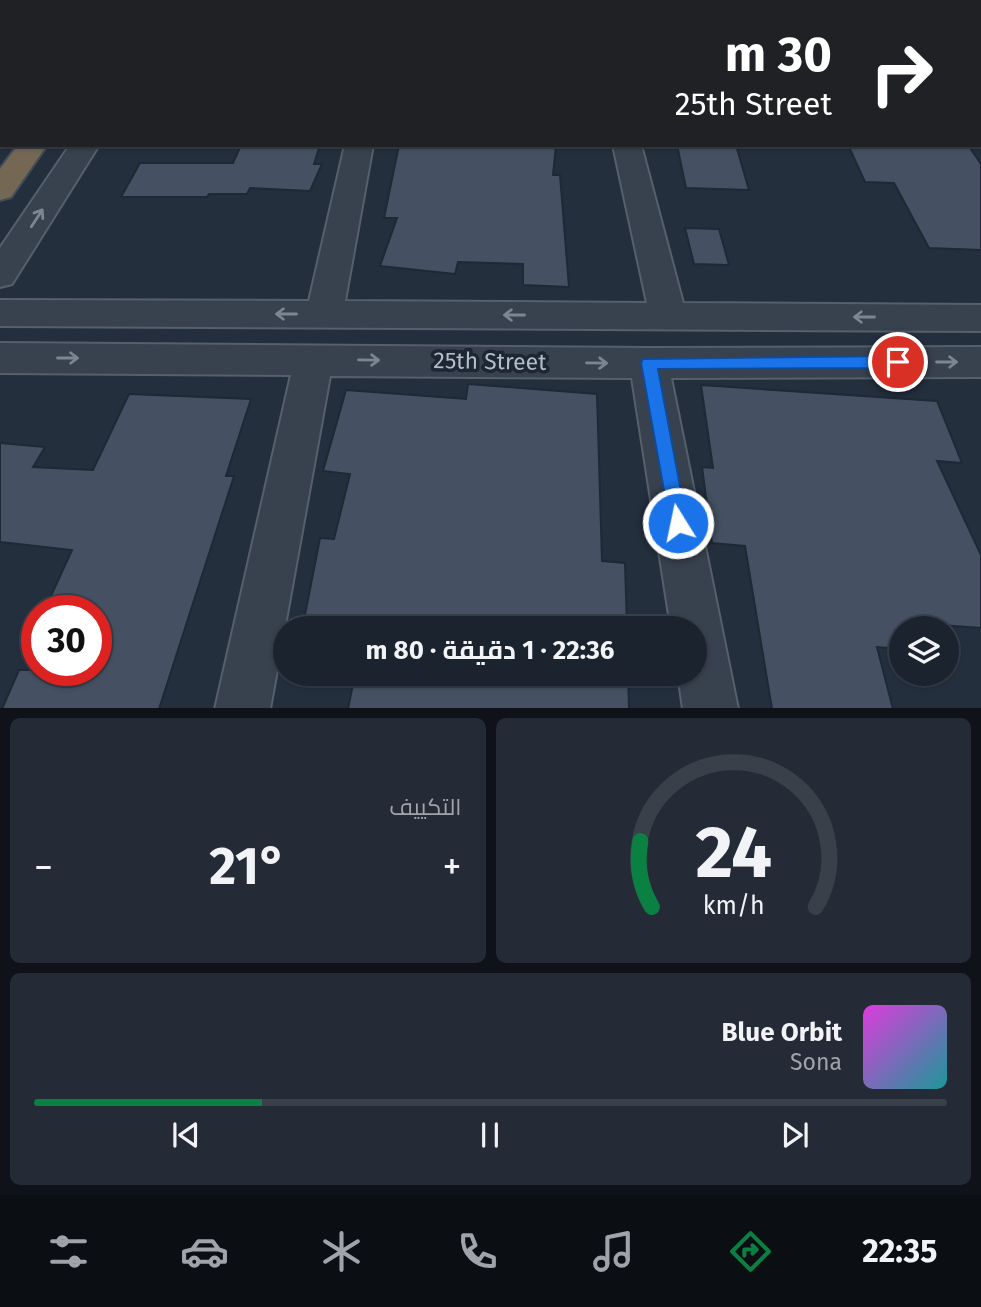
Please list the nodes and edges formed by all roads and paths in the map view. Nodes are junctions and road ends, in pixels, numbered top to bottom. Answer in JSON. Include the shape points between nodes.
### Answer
{"nodes":[{"id":1,"x":32,"y":147,"type":"edge"},
{"id":2,"x":84,"y":147,"type":"edge"},
{"id":3,"x":359,"y":147,"type":"edge"},
{"id":4,"x":627,"y":147,"type":"edge"},
{"id":5,"x":0,"y":190,"type":"edge"},
{"id":6,"x":0,"y":275,"type":"edge"},
{"id":7,"x":0,"y":313,"type":"edge"},
{"id":8,"x":324,"y":314,"type":"junction"},
{"id":9,"x":668,"y":316,"type":"junction"},
{"id":10,"x":981,"y":318,"type":"edge"},
{"id":11,"x":0,"y":358,"type":"edge"},
{"id":12,"x":314,"y":359,"type":"junction"},
{"id":13,"x":981,"y":362,"type":"edge"},
{"id":14,"x":649,"y":363,"type":"junction"},
{"id":15,"x":242,"y":708,"type":"edge"},
{"id":16,"x":712,"y":708,"type":"edge"}],
"edges":[{"from":1,"to":5,"type":"highway"},
{"from":6,"to":2,"type":"street","one_way":true},
{"from":3,"to":8,"type":"street"},
{"from":4,"to":9,"type":"street"},
{"from":8,"to":7,"type":"street","name":"25th Street","one_way":true},
{"from":9,"to":8,"type":"street","name":"25th Street","one_way":true},
{"from":10,"to":9,"type":"street","name":"25th Street","one_way":true},
{"from":11,"to":12,"type":"street","name":"25th Street","one_way":true},
{"from":12,"to":14,"type":"street","name":"25th Street","one_way":true},
{"from":12,"to":15,"type":"street"},
{"from":14,"to":13,"type":"street","name":"25th Street","one_way":true},
{"from":14,"to":16,"type":"street"}]}
